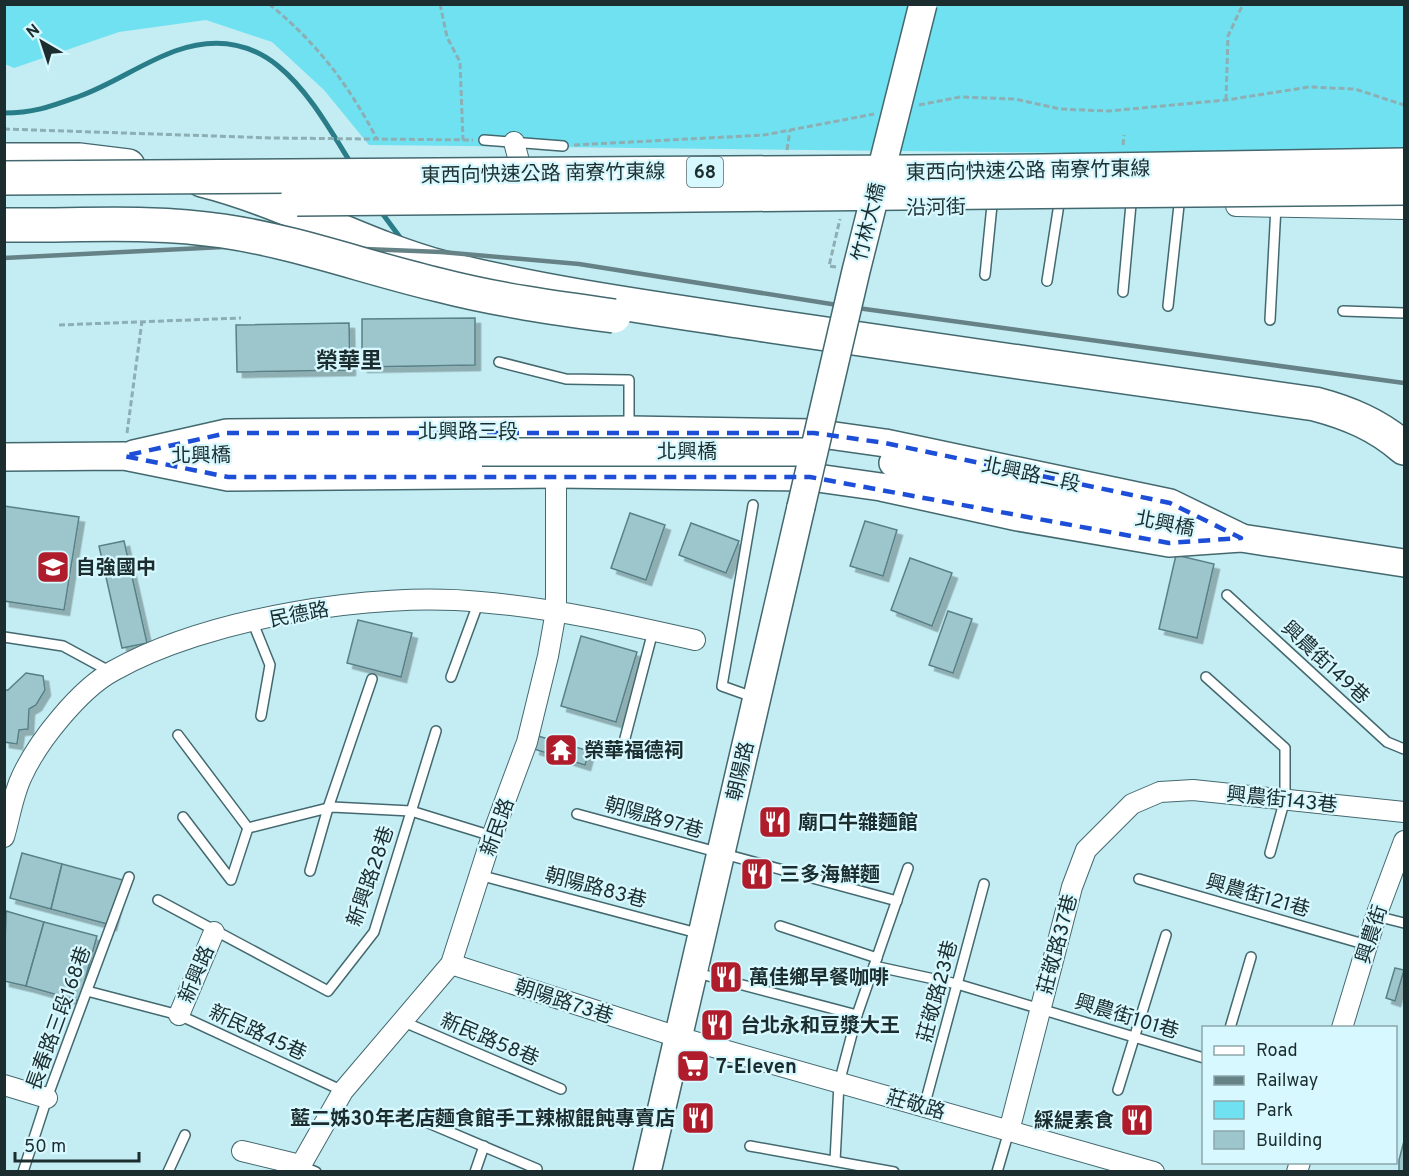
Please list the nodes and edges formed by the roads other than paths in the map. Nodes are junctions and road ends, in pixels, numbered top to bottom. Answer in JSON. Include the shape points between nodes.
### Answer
{"nodes":[{"id":1,"x":923,"y":4,"type":"edge"},
{"id":2,"x":484,"y":140,"type":"road end"},
{"id":3,"x":514,"y":142,"type":"junction"},
{"id":4,"x":563,"y":146,"type":"road end"},
{"id":5,"x":4,"y":160,"type":"edge"},
{"id":6,"x":1404,"y":165,"type":"edge"},
{"id":7,"x":4,"y":178,"type":"edge"},
{"id":8,"x":1404,"y":188,"type":"edge"},
{"id":9,"x":4,"y":201,"type":"edge"},
{"id":10,"x":1059,"y":204,"type":"junction"},
{"id":11,"x":1131,"y":204,"type":"junction"},
{"id":12,"x":1179,"y":205,"type":"junction"},
{"id":13,"x":992,"y":206,"type":"junction"},
{"id":14,"x":1276,"y":206,"type":"junction"},
{"id":15,"x":1404,"y":208,"type":"edge"},
{"id":16,"x":4,"y":225,"type":"edge"},
{"id":17,"x":985,"y":275,"type":"dead end"},
{"id":18,"x":1047,"y":281,"type":"dead end"},
{"id":19,"x":1123,"y":292,"type":"dead end"},
{"id":20,"x":1168,"y":306,"type":"dead end"},
{"id":21,"x":1343,"y":310,"type":"dead end"},
{"id":22,"x":1404,"y":313,"type":"edge"},
{"id":23,"x":1270,"y":320,"type":"dead end"},
{"id":24,"x":896,"y":351,"type":"junction"},
{"id":25,"x":499,"y":362,"type":"dead end"},
{"id":26,"x":833,"y":370,"type":"joint"},
{"id":27,"x":629,"y":430,"type":"junction"},
{"id":28,"x":556,"y":431,"type":"junction"},
{"id":29,"x":1404,"y":448,"type":"edge"},
{"id":30,"x":812,"y":454,"type":"junction"},
{"id":31,"x":124,"y":456,"type":"junction"},
{"id":32,"x":4,"y":457,"type":"edge"},
{"id":33,"x":1404,"y":469,"type":"edge"},
{"id":34,"x":556,"y":474,"type":"junction"},
{"id":35,"x":753,"y":505,"type":"dead end"},
{"id":36,"x":1241,"y":538,"type":"junction"},
{"id":37,"x":1404,"y":563,"type":"edge"},
{"id":38,"x":1227,"y":595,"type":"dead end"},
{"id":39,"x":479,"y":601,"type":"junction"},
{"id":40,"x":556,"y":611,"type":"junction"},
{"id":41,"x":253,"y":623,"type":"junction"},
{"id":42,"x":653,"y":631,"type":"junction"},
{"id":43,"x":4,"y":637,"type":"edge"},
{"id":44,"x":695,"y":640,"type":"dead end"},
{"id":45,"x":111,"y":672,"type":"junction"},
{"id":46,"x":451,"y":677,"type":"dead end"},
{"id":47,"x":1206,"y":677,"type":"dead end"},
{"id":48,"x":372,"y":679,"type":"dead end"},
{"id":49,"x":757,"y":698,"type":"junction"},
{"id":50,"x":261,"y":716,"type":"dead end"},
{"id":51,"x":435,"y":731,"type":"dead end"},
{"id":52,"x":178,"y":735,"type":"dead end"},
{"id":53,"x":624,"y":742,"type":"dead end"},
{"id":54,"x":1404,"y":749,"type":"edge"},
{"id":55,"x":13,"y":775,"type":"edge"},
{"id":56,"x":1160,"y":792,"type":"joint"},
{"id":57,"x":1285,"y":799,"type":"junction"},
{"id":58,"x":328,"y":808,"type":"junction"},
{"id":59,"x":411,"y":811,"type":"junction"},
{"id":60,"x":1404,"y":812,"type":"edge"},
{"id":61,"x":577,"y":814,"type":"dead end"},
{"id":62,"x":183,"y":817,"type":"dead end"},
{"id":63,"x":248,"y":828,"type":"junction"},
{"id":64,"x":492,"y":836,"type":"junction"},
{"id":65,"x":4,"y":837,"type":"edge"},
{"id":66,"x":1404,"y":841,"type":"edge"},
{"id":67,"x":1270,"y":853,"type":"dead end"},
{"id":68,"x":721,"y":855,"type":"junction"},
{"id":69,"x":908,"y":868,"type":"dead end"},
{"id":70,"x":310,"y":871,"type":"dead end"},
{"id":71,"x":479,"y":876,"type":"junction"},
{"id":72,"x":129,"y":877,"type":"dead end"},
{"id":73,"x":1139,"y":879,"type":"dead end"},
{"id":74,"x":984,"y":885,"type":"dead end"},
{"id":75,"x":158,"y":900,"type":"dead end"},
{"id":76,"x":897,"y":901,"type":"junction"},
{"id":77,"x":1376,"y":916,"type":"junction"},
{"id":78,"x":1404,"y":923,"type":"edge"},
{"id":79,"x":780,"y":926,"type":"dead end"},
{"id":80,"x":214,"y":932,"type":"junction"},
{"id":81,"x":703,"y":934,"type":"junction"},
{"id":82,"x":1166,"y":935,"type":"dead end"},
{"id":83,"x":1367,"y":945,"type":"junction"},
{"id":84,"x":1251,"y":957,"type":"dead end"},
{"id":85,"x":875,"y":962,"type":"junction"},
{"id":86,"x":451,"y":964,"type":"junction"},
{"id":87,"x":694,"y":972,"type":"junction"},
{"id":88,"x":957,"y":984,"type":"junction"},
{"id":89,"x":87,"y":992,"type":"junction"},
{"id":90,"x":1040,"y":1009,"type":"junction"},
{"id":91,"x":179,"y":1015,"type":"junction"},
{"id":92,"x":857,"y":1016,"type":"junction"},
{"id":93,"x":404,"y":1022,"type":"junction"},
{"id":94,"x":1231,"y":1026,"type":"edge"},
{"id":95,"x":1342,"y":1026,"type":"edge"},
{"id":96,"x":678,"y":1037,"type":"junction"},
{"id":97,"x":1136,"y":1038,"type":"junction"},
{"id":98,"x":1202,"y":1058,"type":"edge"},
{"id":99,"x":839,"y":1083,"type":"junction"},
{"id":100,"x":4,"y":1086,"type":"edge"},
{"id":101,"x":561,"y":1089,"type":"dead end"},
{"id":102,"x":1118,"y":1090,"type":"dead end"},
{"id":103,"x":343,"y":1091,"type":"junction"},
{"id":104,"x":47,"y":1098,"type":"junction"},
{"id":105,"x":924,"y":1107,"type":"junction"},
{"id":106,"x":412,"y":1116,"type":"dead end"},
{"id":107,"x":1009,"y":1131,"type":"junction"},
{"id":108,"x":185,"y":1135,"type":"dead end"},
{"id":109,"x":484,"y":1146,"type":"junction"},
{"id":110,"x":750,"y":1146,"type":"dead end"},
{"id":111,"x":242,"y":1151,"type":"dead end"},
{"id":112,"x":835,"y":1161,"type":"junction"},
{"id":113,"x":304,"y":1169,"type":"edge"},
{"id":114,"x":537,"y":1169,"type":"dead end"},
{"id":115,"x":23,"y":1172,"type":"edge"},
{"id":116,"x":168,"y":1172,"type":"edge"},
{"id":117,"x":475,"y":1172,"type":"edge"},
{"id":118,"x":647,"y":1172,"type":"edge"},
{"id":119,"x":894,"y":1172,"type":"edge"},
{"id":120,"x":997,"y":1172,"type":"edge"},
{"id":121,"x":1154,"y":1172,"type":"edge"}],
"edges":[{"from":1,"to":26,"type":"street","name":"竹林大橋","bridge":true},
{"from":2,"to":3,"type":"lane"},
{"from":3,"to":4,"type":"lane"},
{"from":3,"to":13,"type":"street","name":"沿河街","via":[[523,181],[548,212]]},
{"from":5,"to":24,"type":"highway","bridge":true,"via":[[79,160],[158,169],[222,185],[356,239],[442,267],[591,298]]},
{"from":6,"to":7,"type":"highway","name":"東西向快速公路 南寮竹東線","number":"68","bridge":true},
{"from":8,"to":9,"type":"highway","name":"東西向快速公路 南寮竹東線","number":"68","bridge":true},
{"from":10,"to":11,"type":"street","name":"沿河街"},
{"from":10,"to":13,"type":"street","name":"沿河街"},
{"from":10,"to":18,"type":"lane"},
{"from":11,"to":12,"type":"street","name":"沿河街"},
{"from":11,"to":19,"type":"lane"},
{"from":12,"to":14,"type":"street","name":"沿河街"},
{"from":12,"to":20,"type":"lane"},
{"from":13,"to":17,"type":"lane"},
{"from":14,"to":15,"type":"street","name":"沿河街"},
{"from":14,"to":23,"type":"lane"},
{"from":16,"to":24,"type":"highway","bridge":true,"via":[[160,226],[221,231],[277,240],[440,286],[523,303]]},
{"from":21,"to":22,"type":"lane"},
{"from":24,"to":29,"type":"highway","via":[[1315,404],[1375,426]]},
{"from":24,"to":33,"type":"highway","via":[[1310,418],[1368,438]]},
{"from":25,"to":27,"type":"lane","via":[[566,379],[629,380]]},
{"from":26,"to":30,"type":"street","name":"朝陽路","bridge":true},
{"from":27,"to":28,"type":"street","name":"北興路三段"},
{"from":27,"to":30,"type":"street","name":"北興路三段"},
{"from":28,"to":31,"type":"street","name":"北興路三段","via":[[227,433]]},
{"from":28,"to":34,"type":"street","name":"新民路"},
{"from":30,"to":31,"type":"street","name":"北興橋","bridge":true},
{"from":30,"to":34,"type":"street","name":"北興路三段"},
{"from":30,"to":36,"type":"street","name":"北興橋","via":[[885,461]]},
{"from":30,"to":36,"type":"street","name":"北興路二段","via":[[881,487],[1018,517],[1169,543]]},
{"from":30,"to":36,"type":"street","name":"北興路二段","via":[[885,443],[1170,503]]},
{"from":30,"to":49,"type":"street","name":"朝陽路","bridge":true},
{"from":31,"to":32,"type":"street","name":"北興路三段"},
{"from":31,"to":34,"type":"street","name":"北興路三段","via":[[228,477]]},
{"from":34,"to":40,"type":"street","name":"新民路"},
{"from":35,"to":49,"type":"lane","via":[[722,686]]},
{"from":36,"to":37,"type":"street","name":"北興路二段"},
{"from":38,"to":54,"type":"lane","name":"興農街149巷","via":[[1386,742]]},
{"from":39,"to":40,"type":"street","name":"民德路"},
{"from":39,"to":41,"type":"street","name":"民德路","via":[[402,599],[313,609]]},
{"from":39,"to":46,"type":"lane"},
{"from":40,"to":42,"type":"street","name":"民德路"},
{"from":40,"to":64,"type":"street","name":"新民路","via":[[527,742]]},
{"from":41,"to":45,"type":"street","name":"民德路","via":[[161,648]]},
{"from":41,"to":50,"type":"lane","via":[[270,665]]},
{"from":42,"to":44,"type":"street","name":"民德路"},
{"from":42,"to":53,"type":"lane"},
{"from":43,"to":45,"type":"lane","via":[[63,646]]},
{"from":45,"to":55,"type":"street","name":"民德路","via":[[78,700]]},
{"from":47,"to":57,"type":"lane","via":[[1285,748]]},
{"from":48,"to":58,"type":"lane"},
{"from":49,"to":68,"type":"street","name":"朝陽路"},
{"from":51,"to":59,"type":"lane"},
{"from":52,"to":63,"type":"lane"},
{"from":55,"to":65,"type":"street","name":"民德路"},
{"from":56,"to":57,"type":"street","name":"興農街143巷","via":[[1193,789]]},
{"from":56,"to":90,"type":"street","name":"莊敬路37巷","via":[[1132,804],[1086,850],[1072,887]]},
{"from":57,"to":60,"type":"street","name":"興農街143巷"},
{"from":57,"to":67,"type":"lane"},
{"from":58,"to":59,"type":"lane"},
{"from":58,"to":63,"type":"lane"},
{"from":58,"to":70,"type":"lane"},
{"from":59,"to":64,"type":"lane"},
{"from":59,"to":80,"type":"lane","name":"新興路28巷","via":[[374,932],[328,991]]},
{"from":61,"to":68,"type":"lane","name":"朝陽路97巷"},
{"from":62,"to":63,"type":"lane","via":[[231,880]]},
{"from":64,"to":71,"type":"street","name":"新民路"},
{"from":66,"to":77,"type":"street","name":"興農街"},
{"from":68,"to":76,"type":"lane","name":"朝陽路97巷"},
{"from":68,"to":81,"type":"street","name":"朝陽路"},
{"from":69,"to":76,"type":"lane"},
{"from":71,"to":81,"type":"lane","name":"朝陽路83巷"},
{"from":71,"to":86,"type":"street","name":"新民路"},
{"from":72,"to":89,"type":"lane","name":"長春路三段168巷"},
{"from":73,"to":83,"type":"lane","name":"興農街121巷"},
{"from":74,"to":88,"type":"lane","name":"莊敬路23巷"},
{"from":75,"to":80,"type":"lane"},
{"from":76,"to":85,"type":"lane"},
{"from":77,"to":78,"type":"lane"},
{"from":77,"to":83,"type":"street","name":"興農街"},
{"from":79,"to":85,"type":"lane","name":"興農街101巷"},
{"from":80,"to":91,"type":"street","name":"新興路"},
{"from":81,"to":87,"type":"street","name":"朝陽路"},
{"from":82,"to":97,"type":"lane"},
{"from":83,"to":95,"type":"street","name":"興農街"},
{"from":84,"to":94,"type":"lane"},
{"from":85,"to":88,"type":"lane","name":"興農街101巷"},
{"from":85,"to":92,"type":"lane"},
{"from":86,"to":93,"type":"street","name":"新民路"},
{"from":86,"to":96,"type":"street","name":"朝陽路73巷"},
{"from":87,"to":92,"type":"lane"},
{"from":87,"to":96,"type":"street","name":"朝陽路"},
{"from":88,"to":90,"type":"lane","name":"興農街101巷"},
{"from":88,"to":105,"type":"lane","name":"莊敬路23巷"},
{"from":89,"to":91,"type":"lane","name":"新民路45巷"},
{"from":89,"to":104,"type":"lane","name":"長春路三段168巷"},
{"from":90,"to":97,"type":"lane","name":"興農街101巷"},
{"from":90,"to":107,"type":"street","name":"莊敬路37巷"},
{"from":91,"to":103,"type":"lane","name":"新民路45巷"},
{"from":92,"to":99,"type":"lane"},
{"from":93,"to":101,"type":"lane","name":"新民路58巷"},
{"from":93,"to":103,"type":"street","name":"新民路"},
{"from":96,"to":99,"type":"street","name":"莊敬路"},
{"from":96,"to":118,"type":"street","name":"朝陽路"},
{"from":97,"to":98,"type":"lane","name":"興農街101巷"},
{"from":97,"to":102,"type":"lane"},
{"from":99,"to":105,"type":"street","name":"莊敬路"},
{"from":99,"to":112,"type":"lane"},
{"from":100,"to":104,"type":"street"},
{"from":103,"to":113,"type":"street","name":"新民路"},
{"from":104,"to":115,"type":"lane","name":"長春路三段168巷"},
{"from":105,"to":107,"type":"street","name":"莊敬路"},
{"from":106,"to":109,"type":"lane"},
{"from":107,"to":120,"type":"lane"},
{"from":107,"to":121,"type":"street","name":"莊敬路"},
{"from":108,"to":116,"type":"lane"},
{"from":109,"to":114,"type":"lane"},
{"from":109,"to":117,"type":"lane"},
{"from":110,"to":112,"type":"lane"},
{"from":111,"to":113,"type":"street"},
{"from":112,"to":119,"type":"lane"}]}
